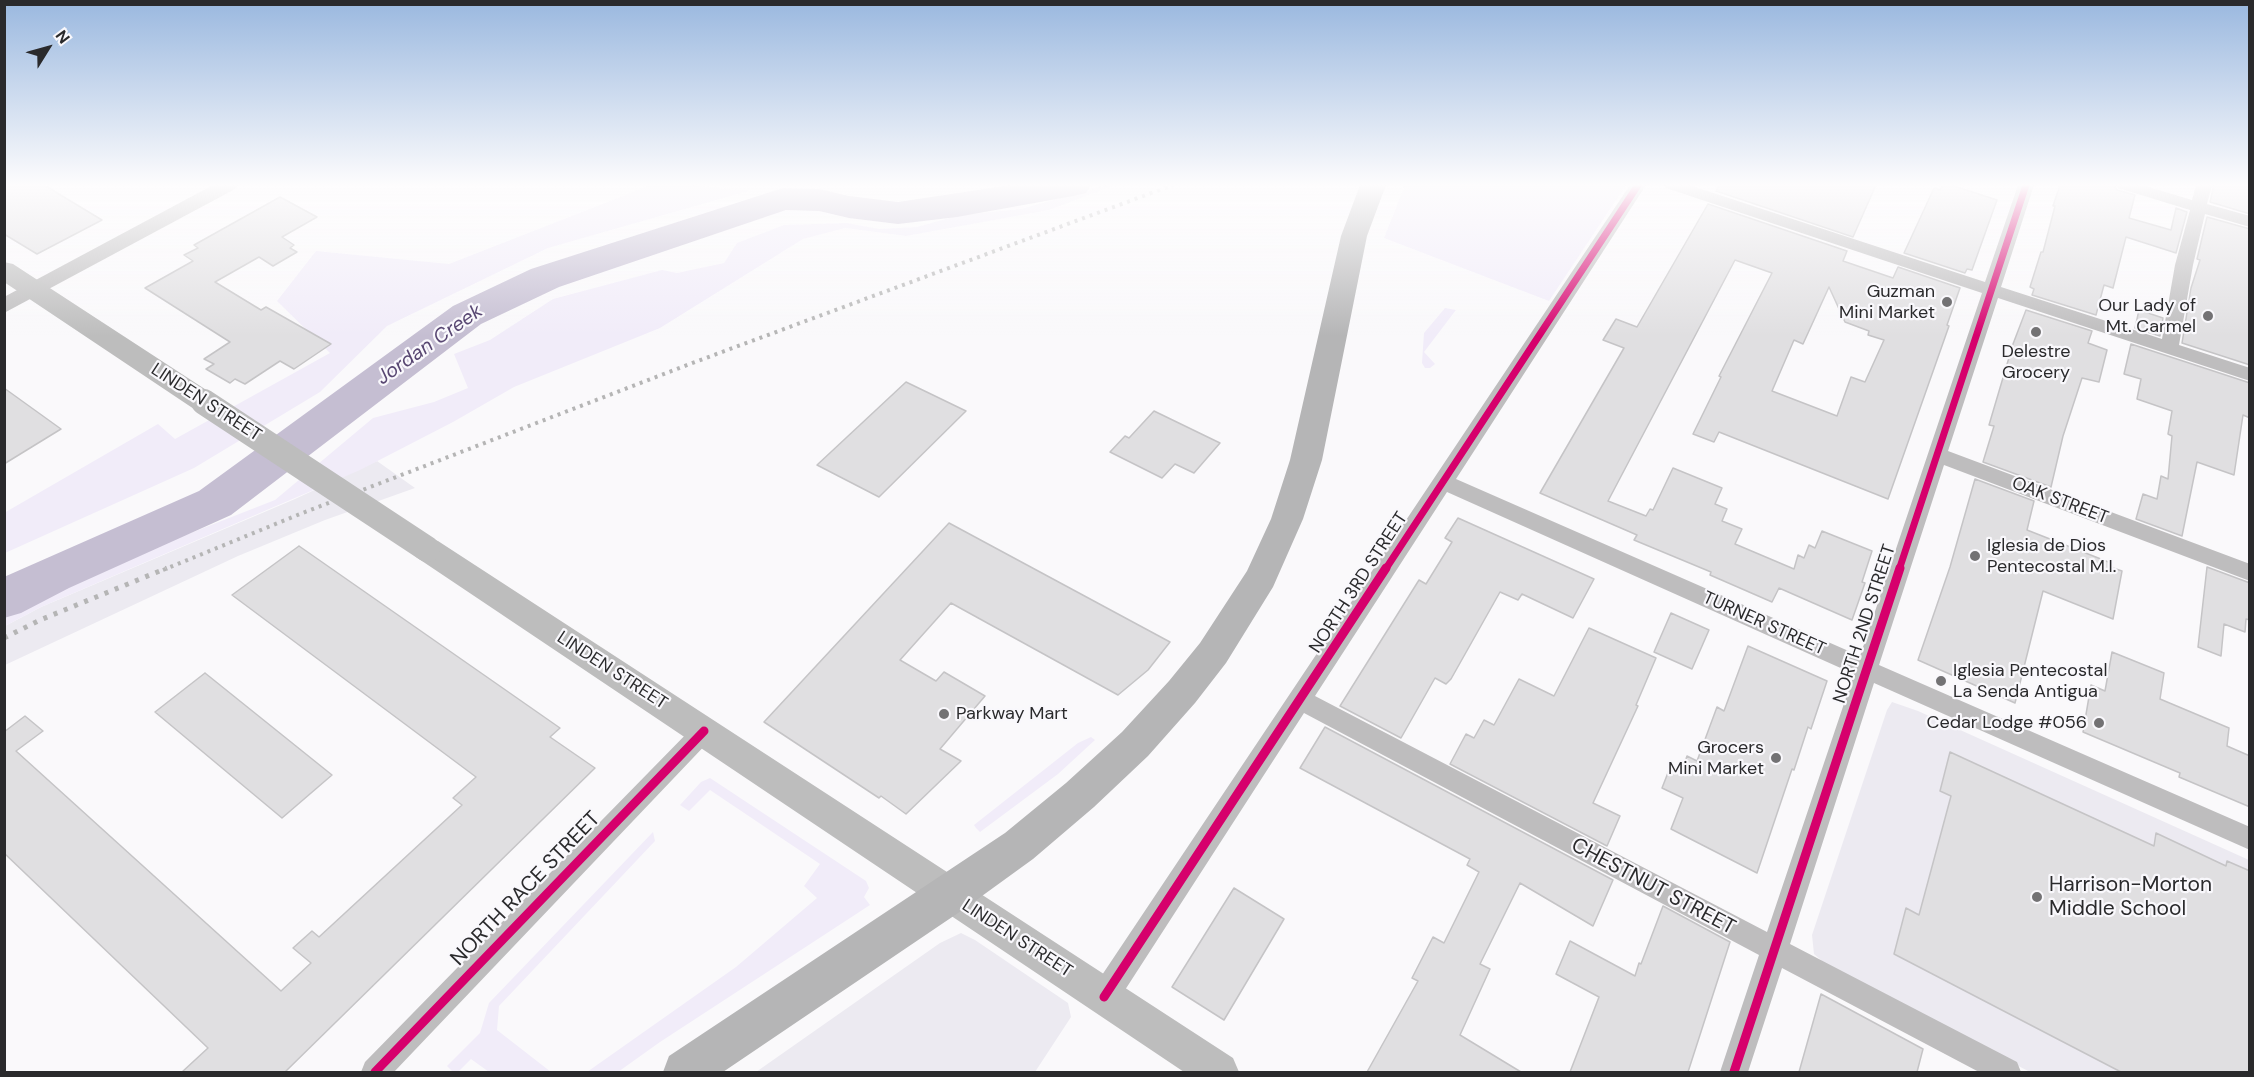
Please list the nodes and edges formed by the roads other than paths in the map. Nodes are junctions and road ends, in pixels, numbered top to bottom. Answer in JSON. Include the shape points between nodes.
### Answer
{"nodes":[{"id":1,"x":136,"y":235,"type":"edge"},
{"id":2,"x":1354,"y":235,"type":"edge"},
{"id":3,"x":1605,"y":235,"type":"edge"},
{"id":4,"x":1825,"y":235,"type":"edge"},
{"id":5,"x":2010,"y":235,"type":"edge"},
{"id":6,"x":2192,"y":235,"type":"edge"},
{"id":7,"x":4,"y":270,"type":"edge"},
{"id":8,"x":35,"y":290,"type":"junction"},
{"id":9,"x":1992,"y":290,"type":"junction"},
{"id":10,"x":4,"y":306,"type":"edge"},
{"id":11,"x":2169,"y":349,"type":"junction"},
{"id":12,"x":2250,"y":375,"type":"edge"},
{"id":13,"x":1937,"y":454,"type":"junction"},
{"id":14,"x":1443,"y":482,"type":"junction"},
{"id":15,"x":2250,"y":573,"type":"edge"},
{"id":16,"x":1866,"y":670,"type":"junction"},
{"id":17,"x":1300,"y":700,"type":"junction"},
{"id":18,"x":704,"y":731,"type":"junction"},
{"id":19,"x":2250,"y":839,"type":"edge"},
{"id":20,"x":950,"y":896,"type":"junction"},
{"id":21,"x":1774,"y":950,"type":"junction"},
{"id":22,"x":1104,"y":997,"type":"junction"},
{"id":23,"x":375,"y":1072,"type":"edge"},
{"id":24,"x":685,"y":1072,"type":"edge"},
{"id":25,"x":1219,"y":1072,"type":"edge"},
{"id":26,"x":1734,"y":1072,"type":"edge"},
{"id":27,"x":2007,"y":1072,"type":"edge"}],
"edges":[{"from":1,"to":8,"type":"street"},
{"from":2,"to":20,"type":"main road","via":[[1306,460],[1287,519],[1239,614],[1182,692],[1135,744],[1019,846]]},
{"from":3,"to":14,"type":"street","name":"NORTH 3RD STREET"},
{"from":4,"to":9,"type":"street"},
{"from":5,"to":9,"type":"street","name":"NORTH 2ND STREET"},
{"from":6,"to":11,"type":"street"},
{"from":7,"to":8,"type":"main road","name":"LINDEN STREET"},
{"from":8,"to":10,"type":"street"},
{"from":8,"to":18,"type":"main road","name":"LINDEN STREET","bridge":true},
{"from":9,"to":11,"type":"street"},
{"from":9,"to":13,"type":"street","name":"NORTH 2ND STREET"},
{"from":11,"to":12,"type":"street"},
{"from":13,"to":15,"type":"street","name":"OAK STREET"},
{"from":13,"to":16,"type":"street","name":"NORTH 2ND STREET"},
{"from":14,"to":16,"type":"street","name":"TURNER STREET"},
{"from":14,"to":17,"type":"street","name":"NORTH 3RD STREET"},
{"from":16,"to":19,"type":"street","name":"TURNER STREET"},
{"from":16,"to":21,"type":"street","name":"NORTH 2ND STREET"},
{"from":17,"to":21,"type":"street","name":"CHESTNUT STREET"},
{"from":17,"to":22,"type":"street","name":"NORTH 3RD STREET"},
{"from":18,"to":20,"type":"main road","name":"LINDEN STREET"},
{"from":18,"to":23,"type":"street","name":"NORTH RACE STREET"},
{"from":20,"to":22,"type":"main road","name":"LINDEN STREET"},
{"from":20,"to":24,"type":"main road"},
{"from":21,"to":26,"type":"street","name":"NORTH 2ND STREET"},
{"from":21,"to":27,"type":"street","name":"CHESTNUT STREET"},
{"from":22,"to":25,"type":"main road","name":"LINDEN STREET"}]}
